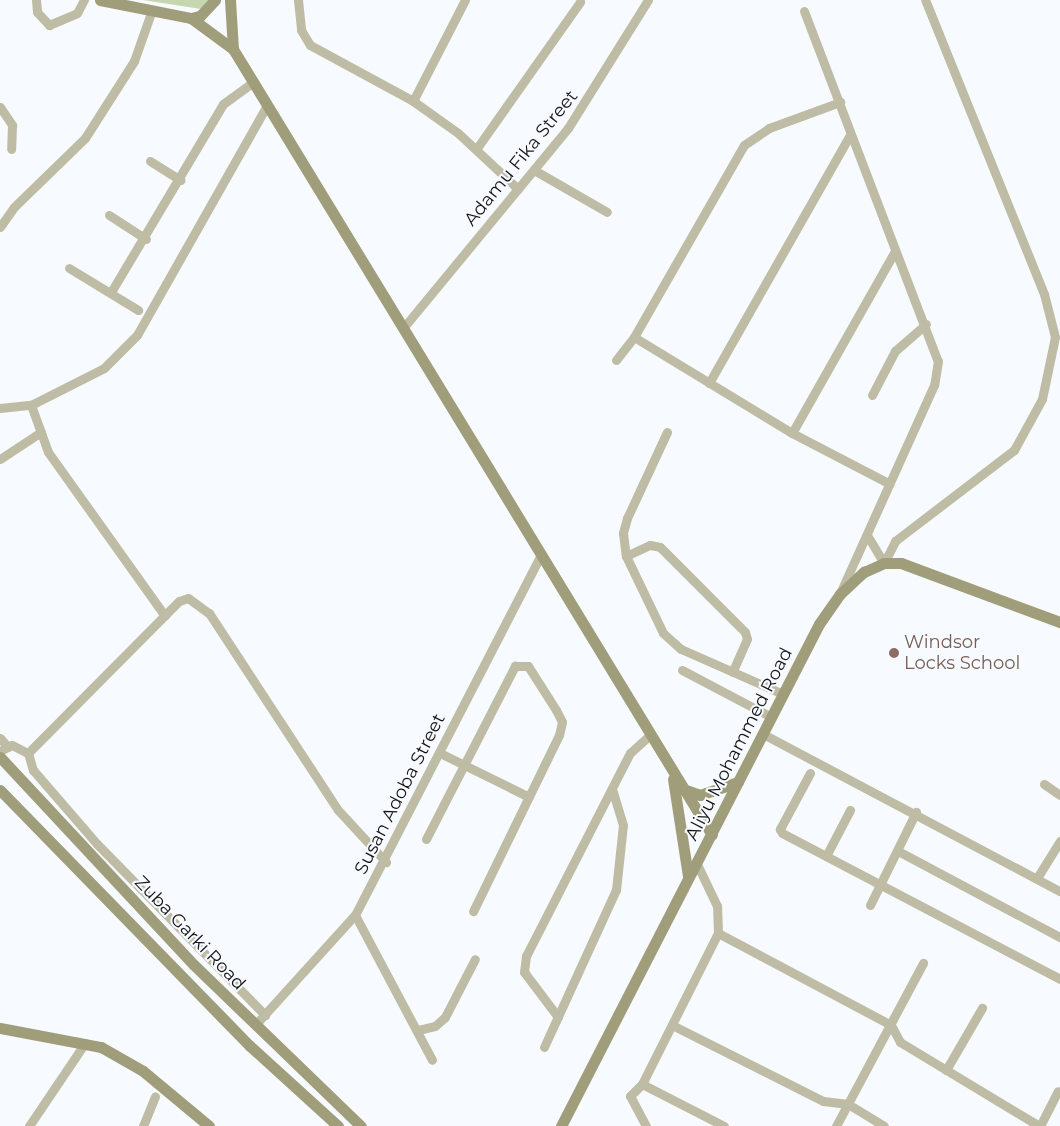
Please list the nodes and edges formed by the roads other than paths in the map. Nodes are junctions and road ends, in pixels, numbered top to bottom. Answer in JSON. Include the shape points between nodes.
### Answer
{"nodes":[{"id":1,"x":36,"y":0,"type":"edge"},
{"id":2,"x":84,"y":0,"type":"edge"},
{"id":3,"x":100,"y":0,"type":"edge"},
{"id":4,"x":214,"y":0,"type":"edge"},
{"id":5,"x":230,"y":0,"type":"edge"},
{"id":6,"x":298,"y":0,"type":"edge"},
{"id":7,"x":465,"y":0,"type":"edge"},
{"id":8,"x":648,"y":0,"type":"edge"},
{"id":9,"x":926,"y":0,"type":"edge"},
{"id":10,"x":580,"y":2,"type":"dead end"},
{"id":11,"x":152,"y":10,"type":"junction"},
{"id":12,"x":804,"y":11,"type":"dead end"},
{"id":13,"x":191,"y":18,"type":"junction"},
{"id":14,"x":233,"y":49,"type":"junction"},
{"id":15,"x":253,"y":82,"type":"junction"},
{"id":16,"x":413,"y":102,"type":"junction"},
{"id":17,"x":840,"y":102,"type":"junction"},
{"id":18,"x":267,"y":105,"type":"junction"},
{"id":19,"x":0,"y":107,"type":"edge"},
{"id":20,"x":850,"y":135,"type":"junction"},
{"id":21,"x":477,"y":148,"type":"junction"},
{"id":22,"x":11,"y":149,"type":"dead end"},
{"id":23,"x":150,"y":161,"type":"dead end"},
{"id":24,"x":534,"y":170,"type":"junction"},
{"id":25,"x":181,"y":180,"type":"junction"},
{"id":26,"x":518,"y":189,"type":"junction"},
{"id":27,"x":607,"y":212,"type":"dead end"},
{"id":28,"x":109,"y":215,"type":"dead end"},
{"id":29,"x":0,"y":227,"type":"edge"},
{"id":30,"x":146,"y":239,"type":"junction"},
{"id":31,"x":896,"y":251,"type":"junction"},
{"id":32,"x":69,"y":268,"type":"dead end"},
{"id":33,"x":111,"y":292,"type":"junction"},
{"id":34,"x":138,"y":310,"type":"dead end"},
{"id":35,"x":926,"y":324,"type":"junction"},
{"id":36,"x":404,"y":327,"type":"junction"},
{"id":37,"x":634,"y":337,"type":"junction"},
{"id":38,"x":616,"y":360,"type":"dead end"},
{"id":39,"x":709,"y":383,"type":"junction"},
{"id":40,"x":872,"y":395,"type":"dead end"},
{"id":41,"x":31,"y":405,"type":"junction"},
{"id":42,"x":0,"y":408,"type":"edge"},
{"id":43,"x":41,"y":432,"type":"junction"},
{"id":44,"x":667,"y":432,"type":"dead end"},
{"id":45,"x":792,"y":433,"type":"junction"},
{"id":46,"x":0,"y":459,"type":"edge"},
{"id":47,"x":890,"y":484,"type":"junction"},
{"id":48,"x":866,"y":536,"type":"junction"},
{"id":49,"x":541,"y":555,"type":"junction"},
{"id":50,"x":626,"y":556,"type":"junction"},
{"id":51,"x":884,"y":563,"type":"junction"},
{"id":52,"x":840,"y":594,"type":"junction"},
{"id":53,"x":165,"y":616,"type":"junction"},
{"id":54,"x":1060,"y":622,"type":"edge"},
{"id":55,"x":682,"y":670,"type":"dead end"},
{"id":56,"x":732,"y":672,"type":"junction"},
{"id":57,"x":783,"y":694,"type":"junction"},
{"id":58,"x":771,"y":717,"type":"junction"},
{"id":59,"x":763,"y":734,"type":"junction"},
{"id":60,"x":650,"y":736,"type":"junction"},
{"id":61,"x":0,"y":738,"type":"edge"},
{"id":62,"x":4,"y":749,"type":"edge"},
{"id":63,"x":28,"y":753,"type":"junction"},
{"id":64,"x":440,"y":753,"type":"junction"},
{"id":65,"x":0,"y":757,"type":"edge"},
{"id":66,"x":465,"y":766,"type":"junction"},
{"id":67,"x":671,"y":770,"type":"junction"},
{"id":68,"x":810,"y":773,"type":"dead end"},
{"id":69,"x":738,"y":782,"type":"junction"},
{"id":70,"x":1044,"y":784,"type":"dead end"},
{"id":71,"x":683,"y":789,"type":"junction"},
{"id":72,"x":0,"y":790,"type":"edge"},
{"id":73,"x":612,"y":790,"type":"junction"},
{"id":74,"x":1060,"y":794,"type":"edge"},
{"id":75,"x":528,"y":797,"type":"junction"},
{"id":76,"x":850,"y":810,"type":"dead end"},
{"id":77,"x":916,"y":812,"type":"junction"},
{"id":78,"x":712,"y":835,"type":"junction"},
{"id":79,"x":426,"y":839,"type":"dead end"},
{"id":80,"x":1060,"y":841,"type":"edge"},
{"id":81,"x":898,"y":851,"type":"junction"},
{"id":82,"x":826,"y":856,"type":"junction"},
{"id":83,"x":386,"y":862,"type":"junction"},
{"id":84,"x":697,"y":864,"type":"junction"},
{"id":85,"x":1037,"y":878,"type":"junction"},
{"id":86,"x":687,"y":883,"type":"junction"},
{"id":87,"x":881,"y":886,"type":"junction"},
{"id":88,"x":1060,"y":890,"type":"edge"},
{"id":89,"x":870,"y":905,"type":"dead end"},
{"id":90,"x":474,"y":912,"type":"dead end"},
{"id":91,"x":355,"y":915,"type":"junction"},
{"id":92,"x":718,"y":934,"type":"junction"},
{"id":93,"x":1060,"y":938,"type":"edge"},
{"id":94,"x":474,"y":959,"type":"dead end"},
{"id":95,"x":923,"y":963,"type":"dead end"},
{"id":96,"x":1060,"y":979,"type":"edge"},
{"id":97,"x":982,"y":1008,"type":"dead end"},
{"id":98,"x":265,"y":1015,"type":"junction"},
{"id":99,"x":558,"y":1017,"type":"junction"},
{"id":100,"x":256,"y":1024,"type":"junction"},
{"id":101,"x":672,"y":1025,"type":"junction"},
{"id":102,"x":891,"y":1026,"type":"junction"},
{"id":103,"x":0,"y":1028,"type":"edge"},
{"id":104,"x":418,"y":1030,"type":"junction"},
{"id":105,"x":86,"y":1042,"type":"junction"},
{"id":106,"x":544,"y":1047,"type":"dead end"},
{"id":107,"x":432,"y":1060,"type":"dead end"},
{"id":108,"x":946,"y":1070,"type":"junction"},
{"id":109,"x":642,"y":1084,"type":"junction"},
{"id":110,"x":1058,"y":1091,"type":"dead end"},
{"id":111,"x":155,"y":1096,"type":"dead end"},
{"id":112,"x":848,"y":1104,"type":"junction"},
{"id":113,"x":332,"y":1124,"type":"edge"},
{"id":114,"x":29,"y":1126,"type":"edge"},
{"id":115,"x":143,"y":1126,"type":"edge"},
{"id":116,"x":208,"y":1126,"type":"edge"},
{"id":117,"x":361,"y":1126,"type":"edge"},
{"id":118,"x":561,"y":1126,"type":"edge"},
{"id":119,"x":646,"y":1126,"type":"edge"},
{"id":120,"x":724,"y":1126,"type":"edge"},
{"id":121,"x":836,"y":1126,"type":"edge"},
{"id":122,"x":884,"y":1126,"type":"edge"},
{"id":123,"x":1040,"y":1126,"type":"edge"}],
"edges":[{"from":1,"to":2,"type":"street","via":[[37,12],[49,25],[77,13]]},
{"from":3,"to":11,"type":"street"},
{"from":4,"to":13,"type":"street","via":[[200,16]]},
{"from":5,"to":14,"type":"street"},
{"from":6,"to":16,"type":"street","via":[[301,30],[310,45]]},
{"from":7,"to":16,"type":"street"},
{"from":8,"to":24,"type":"street","name":"Adamu Fika Street","via":[[588,100]]},
{"from":9,"to":51,"type":"street","via":[[1044,294],[1055,337],[1042,399],[1014,450],[895,541]]},
{"from":10,"to":21,"type":"street"},
{"from":11,"to":13,"type":"street"},
{"from":11,"to":29,"type":"street","via":[[134,61],[85,138],[14,207]]},
{"from":12,"to":17,"type":"street"},
{"from":13,"to":14,"type":"street"},
{"from":14,"to":15,"type":"street"},
{"from":15,"to":18,"type":"street"},
{"from":15,"to":25,"type":"street","via":[[223,104]]},
{"from":16,"to":21,"type":"street"},
{"from":17,"to":20,"type":"street"},
{"from":17,"to":37,"type":"street","via":[[769,128],[744,145]]},
{"from":18,"to":36,"type":"street"},
{"from":18,"to":41,"type":"street","via":[[137,335],[104,368]]},
{"from":19,"to":22,"type":"street","via":[[12,125]]},
{"from":20,"to":31,"type":"street"},
{"from":20,"to":39,"type":"street"},
{"from":21,"to":26,"type":"street"},
{"from":23,"to":25,"type":"street"},
{"from":24,"to":26,"type":"street","name":"Adamu Fika Street"},
{"from":24,"to":27,"type":"street"},
{"from":25,"to":30,"type":"street"},
{"from":26,"to":36,"type":"street","name":"Adamu Fika Street"},
{"from":28,"to":30,"type":"street"},
{"from":30,"to":33,"type":"street"},
{"from":31,"to":35,"type":"street"},
{"from":31,"to":45,"type":"street"},
{"from":32,"to":33,"type":"street"},
{"from":33,"to":34,"type":"street"},
{"from":35,"to":40,"type":"street","via":[[895,351]]},
{"from":35,"to":47,"type":"street","via":[[938,361],[935,380]]},
{"from":36,"to":49,"type":"street"},
{"from":37,"to":38,"type":"street"},
{"from":37,"to":39,"type":"street"},
{"from":39,"to":45,"type":"street"},
{"from":41,"to":42,"type":"street"},
{"from":41,"to":43,"type":"street"},
{"from":43,"to":46,"type":"street"},
{"from":43,"to":53,"type":"street","via":[[68,484]]},
{"from":44,"to":50,"type":"street","via":[[627,518],[623,533]]},
{"from":45,"to":47,"type":"street"},
{"from":47,"to":48,"type":"street"},
{"from":48,"to":51,"type":"street"},
{"from":48,"to":52,"type":"street"},
{"from":49,"to":60,"type":"street"},
{"from":49,"to":64,"type":"street","name":"Susan Adoba Street"},
{"from":50,"to":56,"type":"street","via":[[663,633],[681,649]]},
{"from":50,"to":56,"type":"street","via":[[650,546],[660,547],[745,632],[747,639]]},
{"from":51,"to":52,"type":"street","name":"Aliyu Mohammed Road","via":[[864,572]]},
{"from":51,"to":54,"type":"street","via":[[915,566]]},
{"from":52,"to":57,"type":"street","name":"Aliyu Mohammed Road"},
{"from":53,"to":63,"type":"street"},
{"from":53,"to":83,"type":"street","via":[[188,598],[209,613],[338,810]]},
{"from":55,"to":58,"type":"street"},
{"from":56,"to":57,"type":"street"},
{"from":57,"to":58,"type":"street","name":"Aliyu Mohammed Road"},
{"from":58,"to":59,"type":"street","name":"Aliyu Mohammed Road"},
{"from":59,"to":69,"type":"street","name":"Aliyu Mohammed Road"},
{"from":59,"to":77,"type":"street"},
{"from":60,"to":67,"type":"street"},
{"from":60,"to":73,"type":"street","via":[[630,753]]},
{"from":61,"to":62,"type":"street"},
{"from":62,"to":63,"type":"street"},
{"from":63,"to":98,"type":"street","via":[[33,770],[97,844]]},
{"from":64,"to":66,"type":"street"},
{"from":64,"to":83,"type":"street","name":"Susan Adoba Street"},
{"from":65,"to":100,"type":"street","name":"Zuba Garki Road","via":[[194,965]]},
{"from":66,"to":75,"type":"street"},
{"from":66,"to":75,"type":"street","via":[[515,666],[528,666],[562,722]]},
{"from":66,"to":79,"type":"street"},
{"from":67,"to":71,"type":"street"},
{"from":67,"to":86,"type":"street","via":[[687,848]]},
{"from":68,"to":82,"type":"street","via":[[780,829]]},
{"from":69,"to":71,"type":"street","via":[[700,795]]},
{"from":69,"to":78,"type":"street","name":"Aliyu Mohammed Road"},
{"from":70,"to":74,"type":"street"},
{"from":71,"to":78,"type":"street"},
{"from":72,"to":113,"type":"street","name":"Zuba Garki Road","via":[[250,1046]]},
{"from":73,"to":99,"type":"street","via":[[623,825],[622,866],[609,914]]},
{"from":73,"to":99,"type":"street","via":[[524,964],[532,984]]},
{"from":75,"to":90,"type":"street"},
{"from":76,"to":82,"type":"street"},
{"from":77,"to":81,"type":"street"},
{"from":77,"to":85,"type":"street"},
{"from":78,"to":84,"type":"street","name":"Aliyu Mohammed Road"},
{"from":80,"to":85,"type":"street"},
{"from":81,"to":87,"type":"street"},
{"from":81,"to":93,"type":"street"},
{"from":82,"to":87,"type":"street"},
{"from":83,"to":91,"type":"street","name":"Susan Adoba Street"},
{"from":84,"to":86,"type":"street","name":"Aliyu Mohammed Road"},
{"from":84,"to":92,"type":"street","via":[[717,906]]},
{"from":85,"to":88,"type":"street"},
{"from":86,"to":118,"type":"street","name":"Aliyu Mohammed Road"},
{"from":87,"to":89,"type":"street"},
{"from":87,"to":96,"type":"street"},
{"from":91,"to":98,"type":"street","name":"Susan Adoba Street"},
{"from":91,"to":104,"type":"street"},
{"from":92,"to":101,"type":"street"},
{"from":92,"to":102,"type":"street"},
{"from":94,"to":104,"type":"street","via":[[445,1017],[435,1026]]},
{"from":95,"to":102,"type":"street"},
{"from":97,"to":108,"type":"street"},
{"from":98,"to":100,"type":"street","name":"Susan Adoba Street"},
{"from":99,"to":106,"type":"street"},
{"from":100,"to":117,"type":"street","name":"Zuba Garki Road"},
{"from":101,"to":109,"type":"street"},
{"from":101,"to":112,"type":"street","via":[[823,1101]]},
{"from":102,"to":108,"type":"street","via":[[900,1042]]},
{"from":102,"to":112,"type":"street"},
{"from":103,"to":105,"type":"street"},
{"from":104,"to":107,"type":"street"},
{"from":105,"to":114,"type":"street"},
{"from":105,"to":116,"type":"street","via":[[142,1071]]},
{"from":108,"to":123,"type":"street"},
{"from":109,"to":119,"type":"street","via":[[630,1096]]},
{"from":109,"to":120,"type":"street"},
{"from":110,"to":123,"type":"street"},
{"from":111,"to":115,"type":"street"},
{"from":112,"to":121,"type":"street"},
{"from":112,"to":122,"type":"street"}]}
